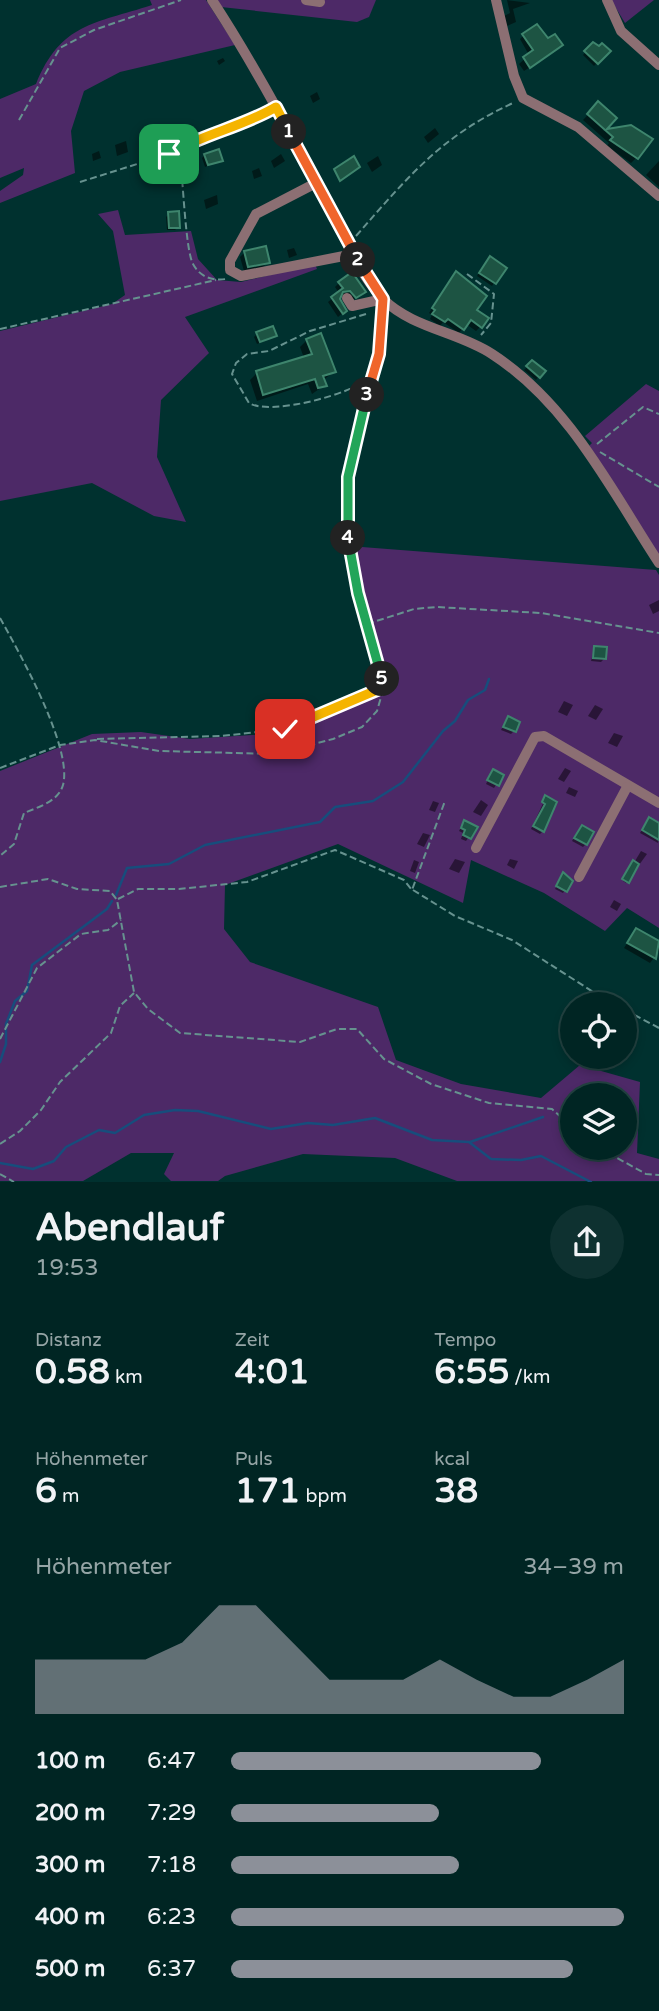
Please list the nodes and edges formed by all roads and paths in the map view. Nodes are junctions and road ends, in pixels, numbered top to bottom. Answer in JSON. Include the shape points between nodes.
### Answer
{"nodes":[{"id":1,"x":181,"y":0,"type":"edge"},
{"id":2,"x":212,"y":0,"type":"edge"},
{"id":3,"x":306,"y":0,"type":"edge"},
{"id":4,"x":496,"y":0,"type":"edge"},
{"id":5,"x":607,"y":0,"type":"edge"},
{"id":6,"x":320,"y":2,"type":"dead end"},
{"id":7,"x":659,"y":65,"type":"edge"},
{"id":8,"x":523,"y":98,"type":"junction"},
{"id":9,"x":276,"y":107,"type":"junction"},
{"id":10,"x":19,"y":120,"type":"dead end"},
{"id":11,"x":179,"y":148,"type":"junction"},
{"id":12,"x":80,"y":183,"type":"dead end"},
{"id":13,"x":316,"y":183,"type":"junction"},
{"id":14,"x":659,"y":196,"type":"edge"},
{"id":15,"x":349,"y":244,"type":"junction"},
{"id":16,"x":354,"y":254,"type":"junction"},
{"id":17,"x":467,"y":274,"type":"dead end"},
{"id":18,"x":240,"y":276,"type":"junction"},
{"id":19,"x":216,"y":280,"type":"junction"},
{"id":20,"x":346,"y":298,"type":"dead end"},
{"id":21,"x":383,"y":299,"type":"junction"},
{"id":22,"x":0,"y":330,"type":"edge"},
{"id":23,"x":474,"y":345,"type":"junction"},
{"id":24,"x":374,"y":373,"type":"junction"},
{"id":25,"x":659,"y":414,"type":"edge"},
{"id":26,"x":659,"y":487,"type":"edge"},
{"id":27,"x":659,"y":563,"type":"edge"},
{"id":28,"x":0,"y":618,"type":"edge"},
{"id":29,"x":366,"y":625,"type":"junction"},
{"id":30,"x":659,"y":633,"type":"edge"},
{"id":31,"x":384,"y":687,"type":"junction"},
{"id":32,"x":95,"y":740,"type":"junction"},
{"id":33,"x":60,"y":745,"type":"junction"},
{"id":34,"x":0,"y":768,"type":"edge"},
{"id":35,"x":627,"y":787,"type":"junction"},
{"id":36,"x":445,"y":801,"type":"dead end"},
{"id":37,"x":659,"y":803,"type":"edge"},
{"id":38,"x":476,"y":848,"type":"dead end"},
{"id":39,"x":0,"y":856,"type":"edge"},
{"id":40,"x":579,"y":877,"type":"dead end"},
{"id":41,"x":0,"y":887,"type":"edge"},
{"id":42,"x":412,"y":890,"type":"junction"},
{"id":43,"x":117,"y":900,"type":"junction"},
{"id":44,"x":122,"y":919,"type":"junction"},
{"id":45,"x":134,"y":992,"type":"junction"},
{"id":46,"x":593,"y":992,"type":"edge"},
{"id":47,"x":637,"y":1016,"type":"edge"},
{"id":48,"x":659,"y":1028,"type":"edge"},
{"id":49,"x":0,"y":1039,"type":"edge"},
{"id":50,"x":560,"y":1116,"type":"edge"},
{"id":51,"x":0,"y":1144,"type":"edge"},
{"id":52,"x":621,"y":1160,"type":"edge"},
{"id":53,"x":0,"y":1174,"type":"edge"},
{"id":54,"x":659,"y":1175,"type":"edge"},
{"id":55,"x":14,"y":1181,"type":"edge"}],
"edges":[{"from":1,"to":10,"type":"path","via":[[94,30],[60,48]]},
{"from":2,"to":9,"type":"street"},
{"from":3,"to":6,"type":"street"},
{"from":4,"to":8,"type":"street"},
{"from":5,"to":7,"type":"street","via":[[621,31]]},
{"from":8,"to":14,"type":"street","via":[[578,127]]},
{"from":8,"to":15,"type":"path","via":[[439,146]]},
{"from":9,"to":11,"type":"path"},
{"from":9,"to":13,"type":"street"},
{"from":11,"to":12,"type":"path"},
{"from":11,"to":19,"type":"path","via":[[191,258],[203,276]]},
{"from":13,"to":15,"type":"street"},
{"from":13,"to":18,"type":"street","via":[[254,215],[229,265],[231,272]]},
{"from":15,"to":16,"type":"street"},
{"from":16,"to":18,"type":"street"},
{"from":16,"to":21,"type":"street"},
{"from":17,"to":23,"type":"path","via":[[494,294],[491,323]]},
{"from":18,"to":19,"type":"path"},
{"from":19,"to":22,"type":"path"},
{"from":20,"to":21,"type":"street","via":[[352,306]]},
{"from":21,"to":23,"type":"street","via":[[422,323]]},
{"from":23,"to":27,"type":"street","via":[[493,354],[556,410]]},
{"from":24,"to":24,"type":"path","via":[[382,307],[310,331],[269,351],[251,353],[232,370],[245,398],[264,408],[345,391]]},
{"from":24,"to":29,"type":"path","via":[[347,492],[349,546]]},
{"from":25,"to":26,"type":"path","via":[[643,407],[595,446]]},
{"from":28,"to":33,"type":"path"},
{"from":29,"to":30,"type":"path","via":[[427,607],[531,612]]},
{"from":29,"to":31,"type":"path"},
{"from":31,"to":32,"type":"path","via":[[285,729]]},
{"from":31,"to":32,"type":"path","via":[[377,711],[362,727],[276,754],[159,751]]},
{"from":32,"to":33,"type":"path"},
{"from":33,"to":34,"type":"path"},
{"from":33,"to":39,"type":"path","via":[[63,785],[53,800],[24,813],[14,844]]},
{"from":35,"to":37,"type":"street"},
{"from":35,"to":38,"type":"street","via":[[544,736],[535,737]]},
{"from":35,"to":40,"type":"street"},
{"from":36,"to":42,"type":"path"},
{"from":41,"to":43,"type":"path","via":[[48,879],[77,889],[110,891]]},
{"from":42,"to":43,"type":"path","via":[[404,880],[335,850],[247,882],[138,889]]},
{"from":42,"to":46,"type":"path","via":[[455,916],[512,940]]},
{"from":43,"to":44,"type":"path"},
{"from":44,"to":45,"type":"path"},
{"from":44,"to":49,"type":"path","via":[[108,930],[81,934],[37,968]]},
{"from":45,"to":50,"type":"path","via":[[180,1033],[300,1042],[337,1029],[356,1029],[384,1059],[431,1084],[489,1103],[552,1109]]},
{"from":45,"to":51,"type":"path","via":[[120,1006],[111,1033],[60,1082],[41,1110]]},
{"from":47,"to":48,"type":"path"},
{"from":52,"to":54,"type":"path","via":[[646,1174]]},
{"from":53,"to":55,"type":"path"}]}
